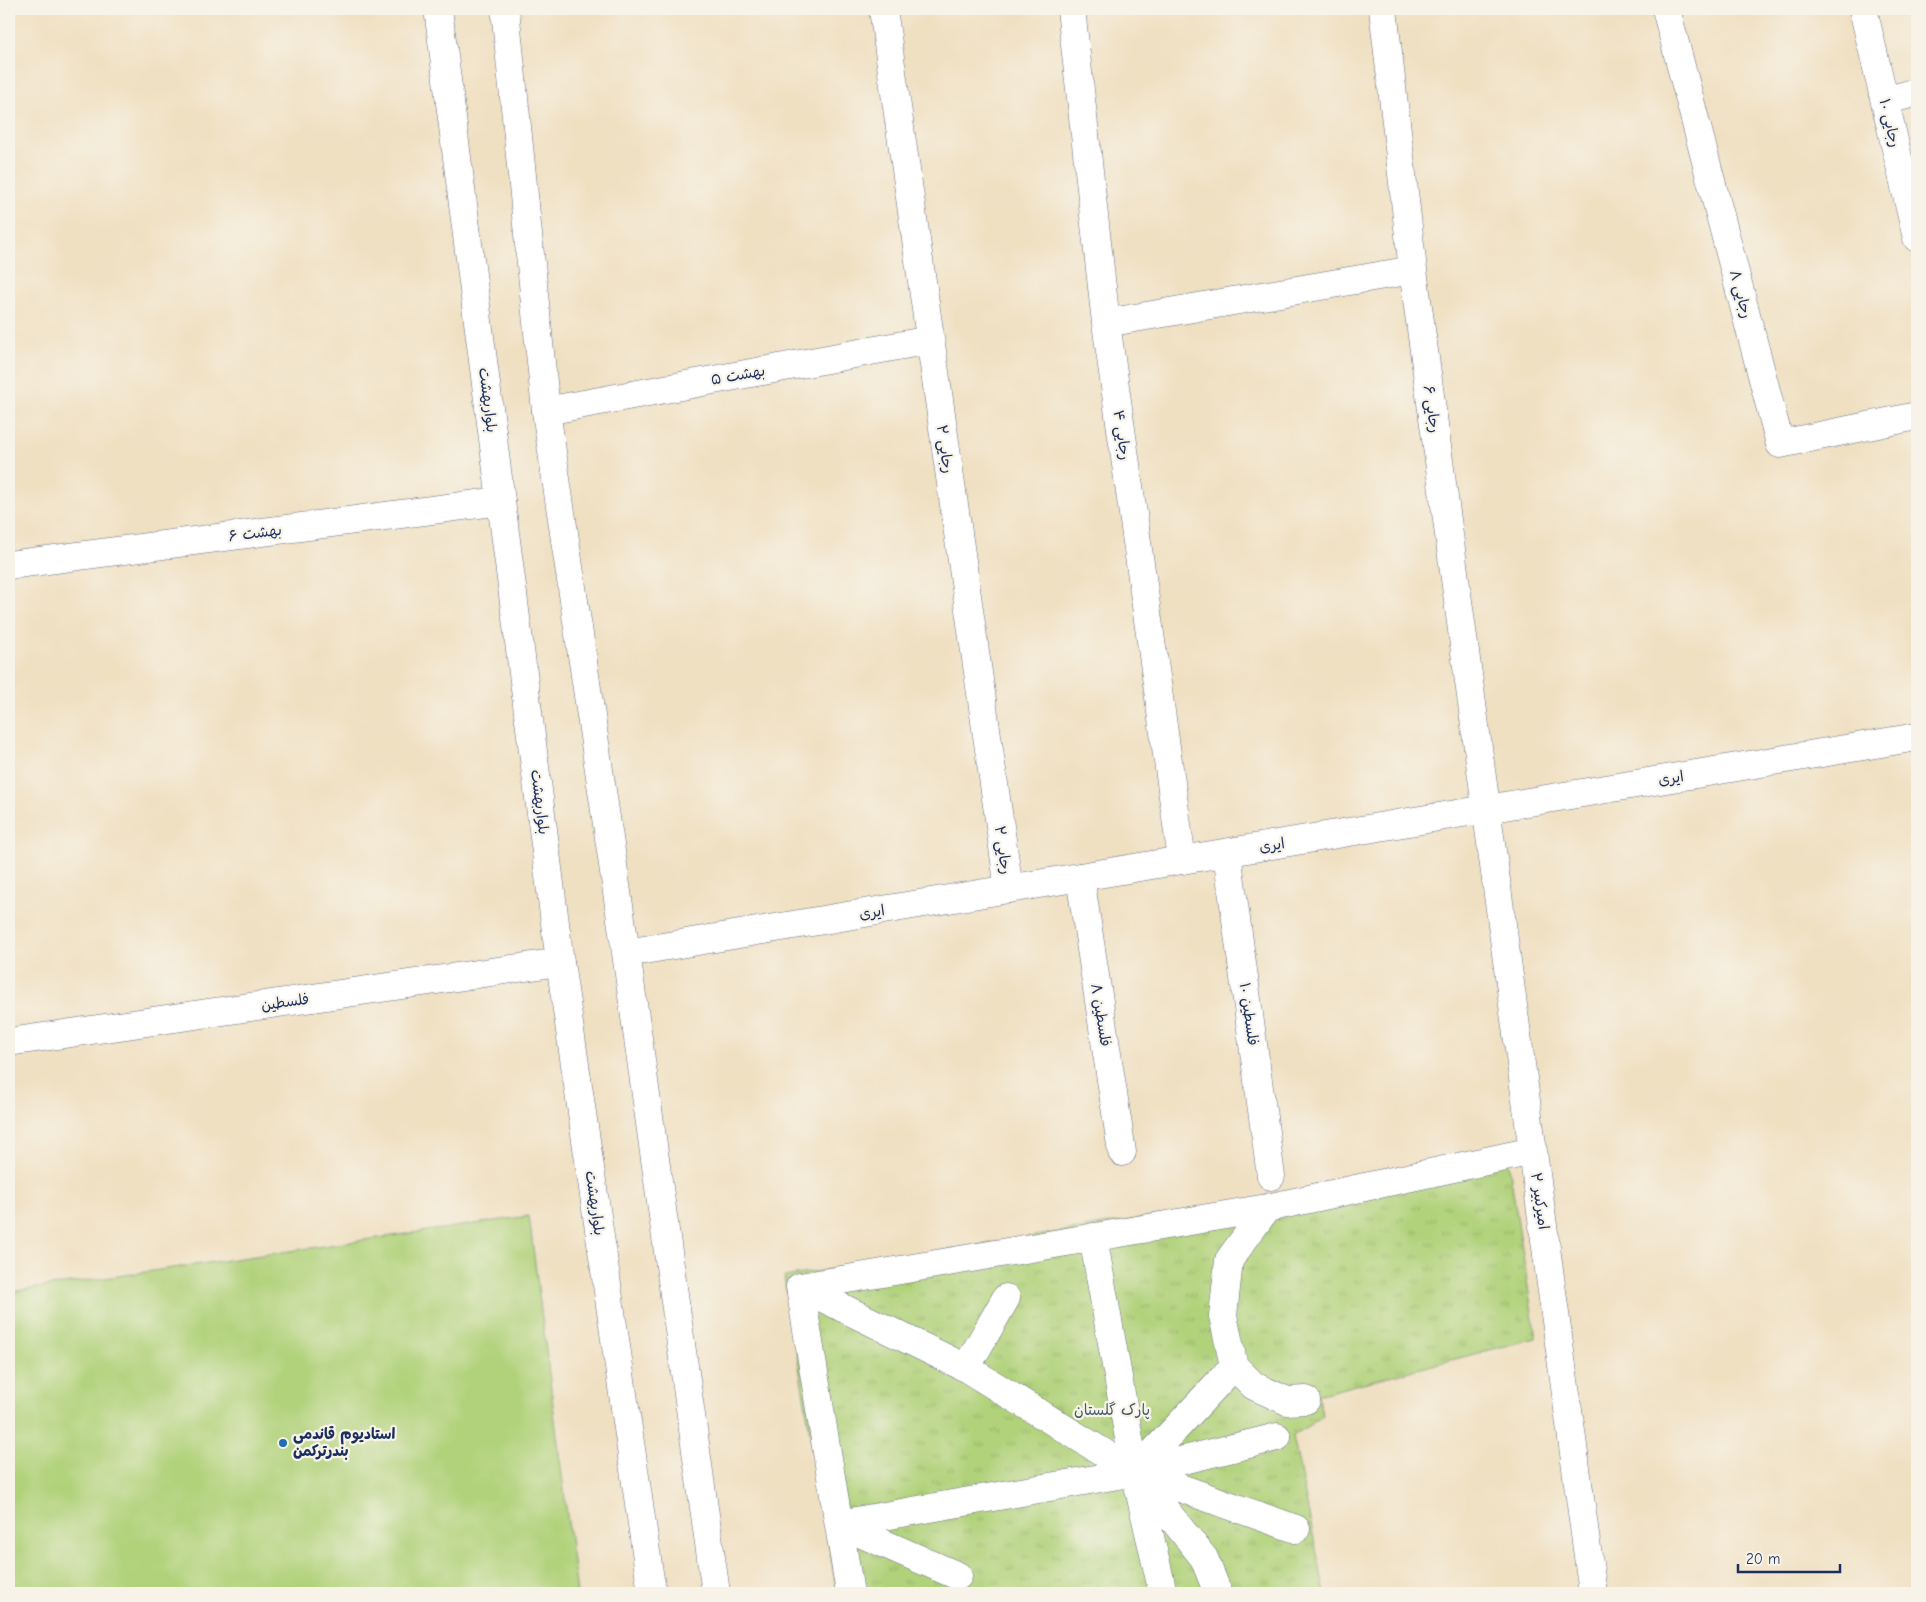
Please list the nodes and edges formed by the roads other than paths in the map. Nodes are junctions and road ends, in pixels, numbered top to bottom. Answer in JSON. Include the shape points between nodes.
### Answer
{"nodes":[{"id":1,"x":505,"y":9,"type":"edge"},
{"id":2,"x":883,"y":9,"type":"edge"},
{"id":3,"x":1071,"y":9,"type":"edge"},
{"id":4,"x":1383,"y":9,"type":"edge"},
{"id":5,"x":1666,"y":9,"type":"edge"},
{"id":6,"x":1863,"y":9,"type":"edge"},
{"id":7,"x":439,"y":13,"type":"edge"},
{"id":8,"x":1917,"y":92,"type":"edge"},
{"id":9,"x":1885,"y":101,"type":"junction"},
{"id":10,"x":1917,"y":238,"type":"edge"},
{"id":11,"x":1413,"y":270,"type":"junction"},
{"id":12,"x":1106,"y":323,"type":"junction"},
{"id":13,"x":930,"y":340,"type":"junction"},
{"id":14,"x":546,"y":411,"type":"junction"},
{"id":15,"x":1917,"y":416,"type":"edge"},
{"id":16,"x":501,"y":501,"type":"junction"},
{"id":17,"x":9,"y":565,"type":"edge"},
{"id":18,"x":1917,"y":737,"type":"edge"},
{"id":19,"x":1486,"y":809,"type":"junction"},
{"id":20,"x":1227,"y":853,"type":"junction"},
{"id":21,"x":1182,"y":860,"type":"junction"},
{"id":22,"x":1080,"y":877,"type":"junction"},
{"id":23,"x":1009,"y":889,"type":"junction"},
{"id":24,"x":626,"y":952,"type":"junction"},
{"id":25,"x":560,"y":962,"type":"junction"},
{"id":26,"x":9,"y":1042,"type":"edge"},
{"id":27,"x":1533,"y":1151,"type":"junction"},
{"id":28,"x":1122,"y":1152,"type":"dead end"},
{"id":29,"x":1271,"y":1176,"type":"dead end"},
{"id":30,"x":1267,"y":1208,"type":"junction"},
{"id":31,"x":1093,"y":1238,"type":"junction"},
{"id":32,"x":800,"y":1287,"type":"junction"},
{"id":33,"x":1006,"y":1298,"type":"dead end"},
{"id":34,"x":1234,"y":1366,"type":"junction"},
{"id":35,"x":966,"y":1368,"type":"junction"},
{"id":36,"x":1306,"y":1400,"type":"dead end"},
{"id":37,"x":1277,"y":1438,"type":"dead end"},
{"id":38,"x":1135,"y":1472,"type":"junction"},
{"id":39,"x":838,"y":1524,"type":"junction"},
{"id":40,"x":1296,"y":1529,"type":"dead end"},
{"id":41,"x":958,"y":1576,"type":"dead end"},
{"id":42,"x":652,"y":1593,"type":"edge"},
{"id":43,"x":716,"y":1593,"type":"edge"},
{"id":44,"x":850,"y":1593,"type":"edge"},
{"id":45,"x":1163,"y":1593,"type":"edge"},
{"id":46,"x":1218,"y":1593,"type":"edge"},
{"id":47,"x":1593,"y":1593,"type":"edge"}],
"edges":[{"from":1,"to":14,"type":"street"},
{"from":2,"to":13,"type":"street","name":"رجایی ۲"},
{"from":3,"to":12,"type":"street","name":"رجایی ۴"},
{"from":4,"to":11,"type":"street","name":"رجایی ۶"},
{"from":5,"to":15,"type":"street","name":"رجایی ۸","via":[[1780,444]]},
{"from":6,"to":9,"type":"street","name":"رجایی ۱۰"},
{"from":7,"to":16,"type":"street","name":"بلواربهشت"},
{"from":8,"to":9,"type":"street"},
{"from":9,"to":10,"type":"street","name":"رجایی ۱۰"},
{"from":11,"to":12,"type":"street"},
{"from":11,"to":19,"type":"street","name":"رجایی ۶"},
{"from":12,"to":21,"type":"street","name":"رجایی ۴"},
{"from":13,"to":14,"type":"street","name":"بهشت ۵"},
{"from":13,"to":23,"type":"street","name":"رجایی ۲"},
{"from":14,"to":24,"type":"street"},
{"from":16,"to":17,"type":"street","name":"بهشت ۶"},
{"from":16,"to":25,"type":"street","name":"بلواربهشت"},
{"from":18,"to":19,"type":"street","name":"ایری"},
{"from":19,"to":20,"type":"street","name":"ایری"},
{"from":19,"to":27,"type":"street","name":"امیرکبیر ۲"},
{"from":20,"to":21,"type":"street","name":"ایری"},
{"from":20,"to":29,"type":"street","name":"فلسطین ۱۰"},
{"from":21,"to":22,"type":"street","name":"ایری"},
{"from":22,"to":23,"type":"street","name":"ایری"},
{"from":22,"to":28,"type":"street","name":"فلسطین ۸"},
{"from":23,"to":24,"type":"street","name":"ایری"},
{"from":24,"to":43,"type":"street"},
{"from":25,"to":26,"type":"street","name":"فلسطین"},
{"from":25,"to":42,"type":"street","name":"بلواربهشت"},
{"from":27,"to":30,"type":"street"},
{"from":27,"to":47,"type":"street","name":"امیرکبیر ۲"},
{"from":30,"to":31,"type":"street"},
{"from":30,"to":34,"type":"street","via":[[1229,1260],[1223,1316]]},
{"from":31,"to":32,"type":"street"},
{"from":31,"to":38,"type":"street"},
{"from":32,"to":35,"type":"street"},
{"from":32,"to":39,"type":"street"},
{"from":33,"to":35,"type":"street"},
{"from":34,"to":36,"type":"street","via":[[1254,1386],[1279,1398]]},
{"from":34,"to":38,"type":"street"},
{"from":35,"to":38,"type":"street"},
{"from":37,"to":38,"type":"street"},
{"from":38,"to":39,"type":"street"},
{"from":38,"to":40,"type":"street"},
{"from":38,"to":45,"type":"street"},
{"from":38,"to":46,"type":"street","via":[[1204,1558]]},
{"from":39,"to":41,"type":"street"},
{"from":39,"to":44,"type":"street"}]}
